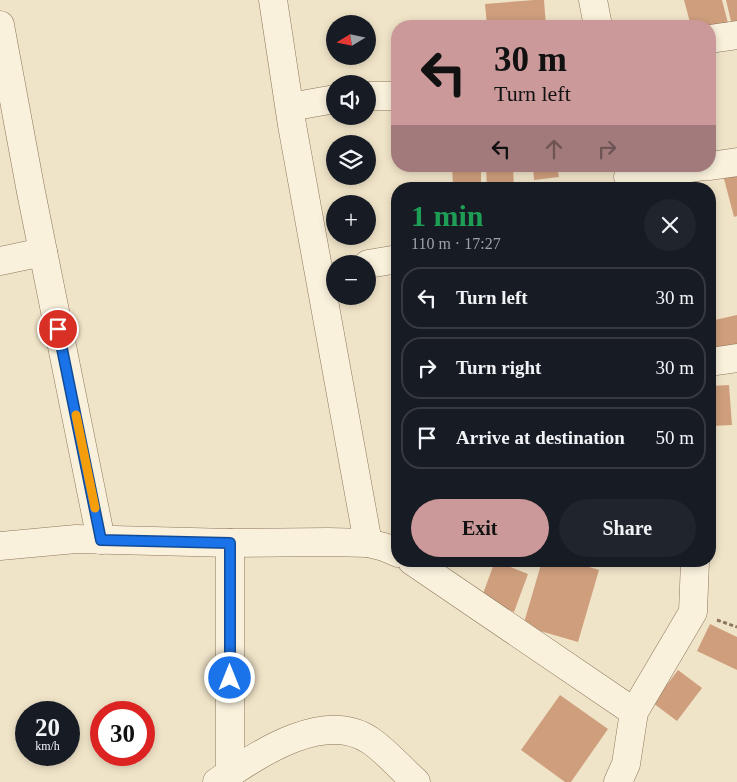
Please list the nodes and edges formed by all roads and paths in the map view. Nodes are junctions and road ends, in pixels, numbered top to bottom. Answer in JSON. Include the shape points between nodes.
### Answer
{"nodes":[{"id":1,"x":274,"y":0,"type":"edge"},
{"id":2,"x":593,"y":0,"type":"edge"},
{"id":3,"x":597,"y":20,"type":"edge"},
{"id":4,"x":0,"y":25,"type":"edge"},
{"id":5,"x":737,"y":35,"type":"edge"},
{"id":6,"x":716,"y":38,"type":"edge"},
{"id":7,"x":376,"y":96,"type":"edge"},
{"id":8,"x":391,"y":96,"type":"edge"},
{"id":9,"x":326,"y":101,"type":"edge"},
{"id":10,"x":290,"y":107,"type":"junction"},
{"id":11,"x":737,"y":162,"type":"edge"},
{"id":12,"x":716,"y":165,"type":"edge"},
{"id":13,"x":662,"y":172,"type":"edge"},
{"id":14,"x":627,"y":177,"type":"edge"},
{"id":15,"x":42,"y":252,"type":"junction"},
{"id":16,"x":0,"y":261,"type":"edge"},
{"id":17,"x":391,"y":261,"type":"edge"},
{"id":18,"x":376,"y":263,"type":"edge"},
{"id":19,"x":326,"y":267,"type":"edge"},
{"id":20,"x":332,"y":305,"type":"edge"},
{"id":21,"x":737,"y":358,"type":"edge"},
{"id":22,"x":716,"y":361,"type":"edge"},
{"id":23,"x":101,"y":540,"type":"junction"},
{"id":24,"x":230,"y":543,"type":"junction"},
{"id":25,"x":368,"y":543,"type":"junction"},
{"id":26,"x":0,"y":546,"type":"edge"},
{"id":27,"x":391,"y":550,"type":"edge"},
{"id":28,"x":421,"y":567,"type":"edge"},
{"id":29,"x":695,"y":567,"type":"edge"},
{"id":30,"x":634,"y":712,"type":"junction"},
{"id":31,"x":223,"y":778,"type":"edge"},
{"id":32,"x":416,"y":782,"type":"edge"},
{"id":33,"x":618,"y":782,"type":"edge"}],
"edges":[{"from":1,"to":10,"type":"street"},
{"from":2,"to":3,"type":"street"},
{"from":4,"to":15,"type":"street"},
{"from":5,"to":6,"type":"street"},
{"from":7,"to":8,"type":"street"},
{"from":9,"to":10,"type":"street"},
{"from":10,"to":19,"type":"street"},
{"from":11,"to":12,"type":"street"},
{"from":13,"to":14,"type":"street"},
{"from":15,"to":16,"type":"street"},
{"from":15,"to":23,"type":"street"},
{"from":17,"to":18,"type":"street"},
{"from":20,"to":25,"type":"street"},
{"from":21,"to":22,"type":"street"},
{"from":23,"to":24,"type":"street"},
{"from":23,"to":26,"type":"street"},
{"from":24,"to":25,"type":"street"},
{"from":24,"to":31,"type":"street"},
{"from":25,"to":27,"type":"street"},
{"from":28,"to":30,"type":"street"},
{"from":29,"to":30,"type":"street","via":[[693,612]]},
{"from":30,"to":33,"type":"street","via":[[626,764]]},
{"from":31,"to":32,"type":"street","via":[[294,737],[330,730],[353,732],[371,741]]}]}
